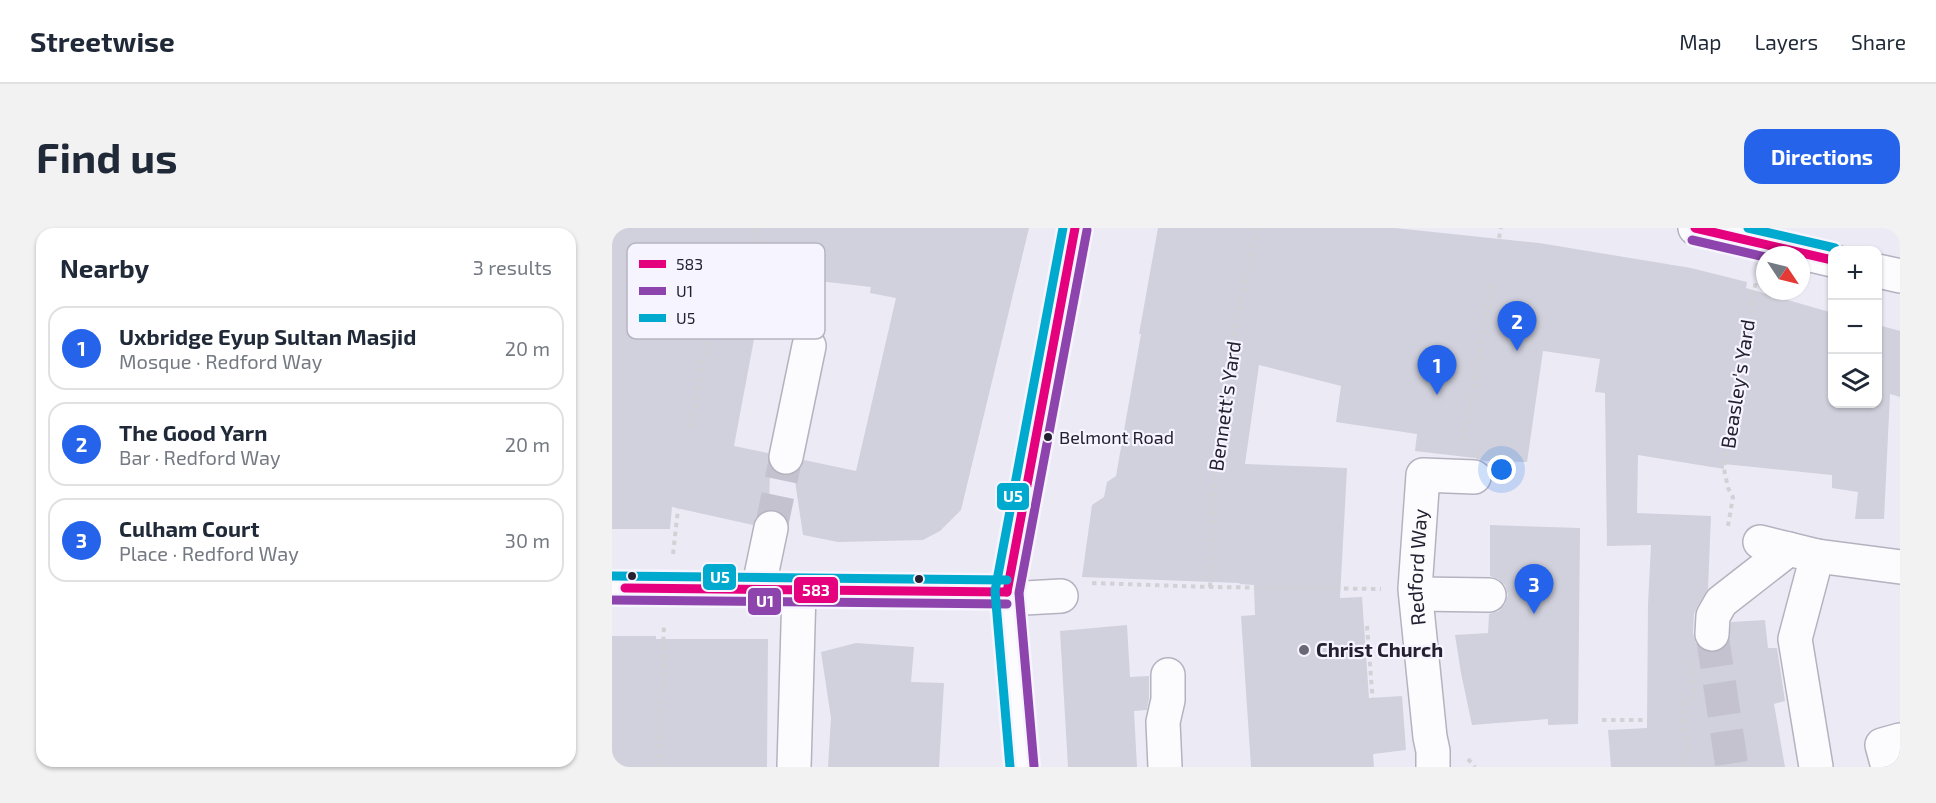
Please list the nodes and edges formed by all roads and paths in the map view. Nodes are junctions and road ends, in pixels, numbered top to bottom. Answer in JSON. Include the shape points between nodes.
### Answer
{"nodes":[{"id":1,"x":754,"y":228,"type":"edge"},
{"id":2,"x":1075,"y":228,"type":"edge"},
{"id":3,"x":1257,"y":228,"type":"edge"},
{"id":4,"x":1501,"y":228,"type":"edge"},
{"id":5,"x":1695,"y":228,"type":"edge"},
{"id":6,"x":1499,"y":238,"type":"dead end"},
{"id":7,"x":753,"y":243,"type":"edge"},
{"id":8,"x":1828,"y":259,"type":"edge"},
{"id":9,"x":1882,"y":272,"type":"edge"},
{"id":10,"x":1900,"y":276,"type":"edge"},
{"id":11,"x":1756,"y":280,"type":"dead end"},
{"id":12,"x":1492,"y":282,"type":"dead end"},
{"id":13,"x":708,"y":339,"type":"edge"},
{"id":14,"x":809,"y":346,"type":"dead end"},
{"id":15,"x":691,"y":426,"type":"dead end"},
{"id":16,"x":786,"y":457,"type":"tunnel mouth"},
{"id":17,"x":1466,"y":477,"type":"joint"},
{"id":18,"x":678,"y":509,"type":"dead end"},
{"id":19,"x":771,"y":528,"type":"tunnel mouth"},
{"id":20,"x":1726,"y":533,"type":"dead end"},
{"id":21,"x":1788,"y":549,"type":"junction"},
{"id":22,"x":1900,"y":567,"type":"edge"},
{"id":23,"x":1210,"y":587,"type":"junction"},
{"id":24,"x":612,"y":588,"type":"edge"},
{"id":25,"x":669,"y":589,"type":"junction"},
{"id":26,"x":758,"y":590,"type":"junction"},
{"id":27,"x":1074,"y":590,"type":"joint"},
{"id":28,"x":799,"y":591,"type":"junction"},
{"id":29,"x":1415,"y":591,"type":"junction"},
{"id":30,"x":1489,"y":595,"type":"dead end"},
{"id":31,"x":1007,"y":596,"type":"junction"},
{"id":32,"x":1366,"y":626,"type":"dead end"},
{"id":33,"x":1702,"y":643,"type":"joint"},
{"id":34,"x":1168,"y":675,"type":"dead end"},
{"id":35,"x":1373,"y":703,"type":"dead end"},
{"id":36,"x":1602,"y":720,"type":"dead end"},
{"id":37,"x":1647,"y":720,"type":"dead end"},
{"id":38,"x":1900,"y":740,"type":"edge"},
{"id":39,"x":659,"y":767,"type":"edge"},
{"id":40,"x":794,"y":767,"type":"edge"},
{"id":41,"x":1022,"y":767,"type":"edge"},
{"id":42,"x":1165,"y":767,"type":"edge"},
{"id":43,"x":1433,"y":767,"type":"edge"},
{"id":44,"x":1684,"y":767,"type":"edge"},
{"id":45,"x":1816,"y":767,"type":"edge"},
{"id":46,"x":1888,"y":767,"type":"edge"}],
"edges":[{"from":1,"to":7,"type":"path"},
{"from":2,"to":31,"type":"street"},
{"from":3,"to":23,"type":"path","name":"Bennett's Yard","via":[[1232,347],[1217,451]]},
{"from":4,"to":6,"type":"path"},
{"from":5,"to":8,"type":"street"},
{"from":9,"to":10,"type":"street"},
{"from":11,"to":20,"type":"path","name":"Beasley's Yard","via":[[1724,469],[1732,497]]},
{"from":12,"to":17,"type":"path"},
{"from":13,"to":15,"type":"path"},
{"from":14,"to":16,"type":"street"},
{"from":17,"to":29,"type":"street","name":"Redford Way","via":[[1423,475]]},
{"from":18,"to":25,"type":"path"},
{"from":19,"to":26,"type":"street"},
{"from":21,"to":22,"type":"street"},
{"from":21,"to":33,"type":"street","via":[[1721,602]]},
{"from":21,"to":45,"type":"street","via":[[1796,639]]},
{"from":23,"to":27,"type":"path"},
{"from":23,"to":29,"type":"path"},
{"from":24,"to":25,"type":"street"},
{"from":25,"to":26,"type":"street"},
{"from":25,"to":39,"type":"path","via":[[663,636]]},
{"from":26,"to":28,"type":"street"},
{"from":27,"to":31,"type":"street"},
{"from":28,"to":31,"type":"street"},
{"from":28,"to":40,"type":"street"},
{"from":29,"to":30,"type":"street"},
{"from":29,"to":43,"type":"street","name":"Redford Way"},
{"from":31,"to":41,"type":"street"},
{"from":32,"to":35,"type":"path"},
{"from":33,"to":44,"type":"path","via":[[1695,694],[1681,708],[1687,747]]},
{"from":34,"to":42,"type":"street","via":[[1163,722]]},
{"from":36,"to":37,"type":"path"},
{"from":38,"to":46,"type":"street","via":[[1882,745]]}]}
